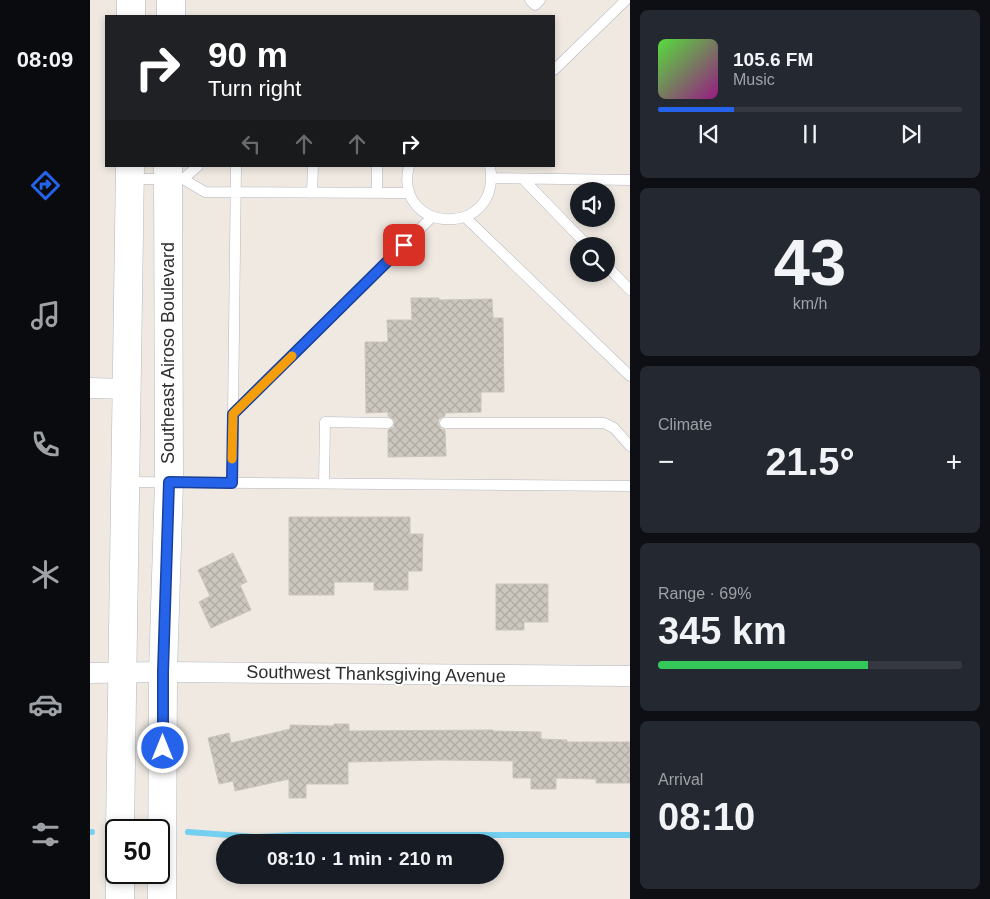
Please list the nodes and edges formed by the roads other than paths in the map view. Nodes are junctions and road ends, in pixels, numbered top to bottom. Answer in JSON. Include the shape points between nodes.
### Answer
{"nodes":[{"id":1,"x":131,"y":0,"type":"edge"},
{"id":2,"x":171,"y":0,"type":"edge"},
{"id":3,"x":530,"y":0,"type":"edge"},
{"id":4,"x":540,"y":0,"type":"edge"},
{"id":5,"x":626,"y":0,"type":"edge"},
{"id":6,"x":131,"y":15,"type":"edge"},
{"id":7,"x":171,"y":15,"type":"edge"},
{"id":8,"x":555,"y":69,"type":"edge"},
{"id":9,"x":195,"y":167,"type":"edge"},
{"id":10,"x":236,"y":167,"type":"edge"},
{"id":11,"x":313,"y":167,"type":"edge"},
{"id":12,"x":377,"y":167,"type":"edge"},
{"id":13,"x":409,"y":167,"type":"edge"},
{"id":14,"x":490,"y":167,"type":"edge"},
{"id":15,"x":130,"y":172,"type":"edge"},
{"id":16,"x":173,"y":175,"type":"edge"},
{"id":17,"x":492,"y":178,"type":"junction"},
{"id":18,"x":523,"y":179,"type":"junction"},
{"id":19,"x":630,"y":180,"type":"edge"},
{"id":20,"x":236,"y":193,"type":"junction"},
{"id":21,"x":312,"y":193,"type":"junction"},
{"id":22,"x":377,"y":193,"type":"junction"},
{"id":23,"x":409,"y":193,"type":"junction"},
{"id":24,"x":432,"y":217,"type":"junction"},
{"id":25,"x":465,"y":217,"type":"junction"},
{"id":26,"x":579,"y":237,"type":"edge"},
{"id":27,"x":615,"y":274,"type":"edge"},
{"id":28,"x":630,"y":290,"type":"edge"},
{"id":29,"x":630,"y":376,"type":"edge"},
{"id":30,"x":90,"y":388,"type":"edge"},
{"id":31,"x":127,"y":389,"type":"junction"},
{"id":32,"x":233,"y":414,"type":"junction"},
{"id":33,"x":388,"y":423,"type":"dead end"},
{"id":34,"x":445,"y":423,"type":"dead end"},
{"id":35,"x":630,"y":446,"type":"edge"},
{"id":36,"x":125,"y":482,"type":"junction"},
{"id":37,"x":169,"y":482,"type":"junction"},
{"id":38,"x":232,"y":483,"type":"junction"},
{"id":39,"x":324,"y":483,"type":"junction"},
{"id":40,"x":630,"y":486,"type":"edge"},
{"id":41,"x":163,"y":672,"type":"junction"},
{"id":42,"x":90,"y":673,"type":"edge"},
{"id":43,"x":121,"y":673,"type":"junction"},
{"id":44,"x":630,"y":676,"type":"edge"},
{"id":45,"x":120,"y":819,"type":"edge"},
{"id":46,"x":120,"y":884,"type":"edge"},
{"id":47,"x":120,"y":899,"type":"edge"},
{"id":48,"x":162,"y":899,"type":"edge"}],
"edges":[{"from":1,"to":6,"type":"main road"},
{"from":2,"to":7,"type":"main road"},
{"from":3,"to":4,"type":"lane","via":[[535,5]]},
{"from":5,"to":8,"type":"lane"},
{"from":9,"to":16,"type":"lane"},
{"from":10,"to":20,"type":"lane"},
{"from":11,"to":21,"type":"lane"},
{"from":12,"to":22,"type":"lane"},
{"from":13,"to":23,"type":"lane","via":[[406,177]]},
{"from":14,"to":17,"type":"lane"},
{"from":15,"to":16,"type":"lane"},
{"from":15,"to":31,"type":"main road"},
{"from":16,"to":20,"type":"lane","via":[[205,192]]},
{"from":16,"to":37,"type":"main road","name":"Southeast Airoso Boulevard"},
{"from":17,"to":18,"type":"lane"},
{"from":17,"to":25,"type":"lane","via":[[488,195],[479,208]]},
{"from":18,"to":19,"type":"lane"},
{"from":18,"to":26,"type":"lane"},
{"from":20,"to":21,"type":"lane"},
{"from":20,"to":32,"type":"lane"},
{"from":21,"to":22,"type":"lane"},
{"from":22,"to":23,"type":"lane"},
{"from":23,"to":24,"type":"lane","via":[[418,207]]},
{"from":24,"to":25,"type":"lane","via":[[448,220]]},
{"from":24,"to":32,"type":"lane"},
{"from":25,"to":29,"type":"lane"},
{"from":27,"to":28,"type":"lane"},
{"from":30,"to":31,"type":"street"},
{"from":31,"to":36,"type":"main road"},
{"from":32,"to":38,"type":"lane"},
{"from":33,"to":39,"type":"lane","via":[[325,422]]},
{"from":34,"to":35,"type":"lane","via":[[604,423],[614,428]]},
{"from":36,"to":37,"type":"lane"},
{"from":36,"to":43,"type":"main road"},
{"from":37,"to":38,"type":"lane"},
{"from":37,"to":41,"type":"main road","name":"Southeast Airoso Boulevard"},
{"from":38,"to":39,"type":"lane"},
{"from":39,"to":40,"type":"lane"},
{"from":41,"to":43,"type":"street","name":"Southwest Thanksgiving Avenue"},
{"from":41,"to":44,"type":"street","name":"Southwest Thanksgiving Avenue"},
{"from":41,"to":48,"type":"main road","name":"Southeast Airoso Boulevard"},
{"from":42,"to":43,"type":"street","name":"Southwest Thanksgiving Avenue"},
{"from":43,"to":45,"type":"main road"},
{"from":46,"to":47,"type":"main road"}]}
